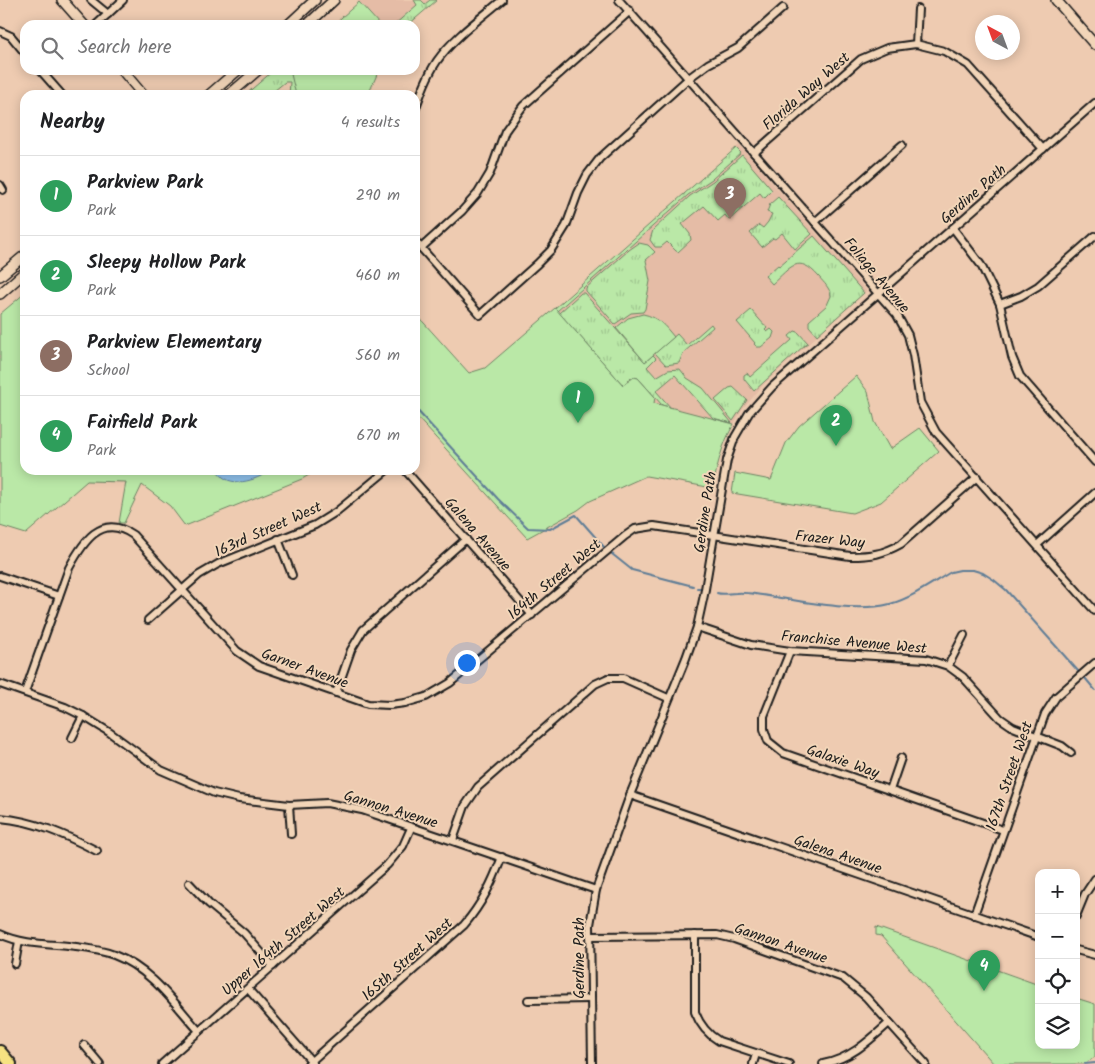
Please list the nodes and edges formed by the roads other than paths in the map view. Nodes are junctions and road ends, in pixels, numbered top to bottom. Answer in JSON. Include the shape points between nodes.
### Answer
{"nodes":[{"id":1,"x":62,"y":0,"type":"edge"},
{"id":2,"x":91,"y":0,"type":"edge"},
{"id":3,"x":123,"y":0,"type":"edge"},
{"id":4,"x":315,"y":0,"type":"edge"},
{"id":5,"x":334,"y":0,"type":"edge"},
{"id":6,"x":502,"y":0,"type":"edge"},
{"id":7,"x":619,"y":0,"type":"edge"},
{"id":8,"x":1056,"y":0,"type":"edge"},
{"id":9,"x":783,"y":8,"type":"dead end"},
{"id":10,"x":918,"y":9,"type":"dead end"},
{"id":11,"x":630,"y":11,"type":"junction"},
{"id":12,"x":108,"y":14,"type":"junction"},
{"id":13,"x":80,"y":20,"type":"edge"},
{"id":14,"x":101,"y":20,"type":"edge"},
{"id":15,"x":293,"y":20,"type":"edge"},
{"id":16,"x":312,"y":20,"type":"edge"},
{"id":17,"x":0,"y":31,"type":"edge"},
{"id":18,"x":916,"y":44,"type":"junction"},
{"id":19,"x":1095,"y":45,"type":"edge"},
{"id":20,"x":20,"y":47,"type":"edge"},
{"id":21,"x":44,"y":75,"type":"edge"},
{"id":22,"x":126,"y":75,"type":"edge"},
{"id":23,"x":232,"y":75,"type":"edge"},
{"id":24,"x":252,"y":75,"type":"edge"},
{"id":25,"x":689,"y":78,"type":"junction"},
{"id":26,"x":58,"y":90,"type":"edge"},
{"id":27,"x":139,"y":90,"type":"edge"},
{"id":28,"x":215,"y":90,"type":"edge"},
{"id":29,"x":235,"y":90,"type":"edge"},
{"id":30,"x":420,"y":95,"type":"edge"},
{"id":31,"x":1095,"y":103,"type":"edge"},
{"id":32,"x":902,"y":146,"type":"dead end"},
{"id":33,"x":1043,"y":149,"type":"junction"},
{"id":34,"x":754,"y":153,"type":"junction"},
{"id":35,"x":815,"y":222,"type":"junction"},
{"id":36,"x":952,"y":228,"type":"junction"},
{"id":37,"x":1095,"y":236,"type":"edge"},
{"id":38,"x":421,"y":248,"type":"joint"},
{"id":39,"x":20,"y":258,"type":"edge"},
{"id":40,"x":0,"y":276,"type":"edge"},
{"id":41,"x":20,"y":276,"type":"edge"},
{"id":42,"x":879,"y":293,"type":"junction"},
{"id":43,"x":0,"y":294,"type":"edge"},
{"id":44,"x":1000,"y":304,"type":"junction"},
{"id":45,"x":1095,"y":462,"type":"edge"},
{"id":46,"x":381,"y":475,"type":"edge"},
{"id":47,"x":409,"y":475,"type":"edge"},
{"id":48,"x":976,"y":477,"type":"junction"},
{"id":49,"x":1095,"y":493,"type":"edge"},
{"id":50,"x":714,"y":535,"type":"junction"},
{"id":51,"x":278,"y":539,"type":"junction"},
{"id":52,"x":466,"y":539,"type":"junction"},
{"id":53,"x":1037,"y":545,"type":"junction"},
{"id":54,"x":292,"y":575,"type":"dead end"},
{"id":55,"x":0,"y":576,"type":"edge"},
{"id":56,"x":182,"y":590,"type":"junction"},
{"id":57,"x":59,"y":596,"type":"junction"},
{"id":58,"x":1095,"y":611,"type":"edge"},
{"id":59,"x":532,"y":615,"type":"junction"},
{"id":60,"x":148,"y":620,"type":"dead end"},
{"id":61,"x":697,"y":627,"type":"junction"},
{"id":62,"x":964,"y":635,"type":"dead end"},
{"id":63,"x":790,"y":651,"type":"junction"},
{"id":64,"x":1095,"y":663,"type":"edge"},
{"id":65,"x":948,"y":666,"type":"junction"},
{"id":66,"x":0,"y":684,"type":"edge"},
{"id":67,"x":26,"y":692,"type":"junction"},
{"id":68,"x":336,"y":693,"type":"junction"},
{"id":69,"x":426,"y":696,"type":"joint"},
{"id":70,"x":668,"y":698,"type":"junction"},
{"id":71,"x":84,"y":716,"type":"junction"},
{"id":72,"x":1036,"y":737,"type":"junction"},
{"id":73,"x":72,"y":738,"type":"dead end"},
{"id":74,"x":1071,"y":753,"type":"dead end"},
{"id":75,"x":901,"y":758,"type":"dead end"},
{"id":76,"x":890,"y":790,"type":"junction"},
{"id":77,"x":630,"y":795,"type":"junction"},
{"id":78,"x":290,"y":805,"type":"junction"},
{"id":79,"x":0,"y":818,"type":"edge"},
{"id":80,"x":411,"y":828,"type":"junction"},
{"id":81,"x":1004,"y":830,"type":"junction"},
{"id":82,"x":291,"y":834,"type":"dead end"},
{"id":83,"x":452,"y":840,"type":"junction"},
{"id":84,"x":97,"y":851,"type":"dead end"},
{"id":85,"x":502,"y":857,"type":"junction"},
{"id":86,"x":1095,"y":879,"type":"edge"},
{"id":87,"x":189,"y":883,"type":"dead end"},
{"id":88,"x":596,"y":890,"type":"junction"},
{"id":89,"x":1077,"y":914,"type":"edge"},
{"id":90,"x":974,"y":915,"type":"junction"},
{"id":91,"x":0,"y":934,"type":"edge"},
{"id":92,"x":695,"y":935,"type":"junction"},
{"id":93,"x":590,"y":936,"type":"junction"},
{"id":94,"x":1035,"y":936,"type":"edge"},
{"id":95,"x":19,"y":941,"type":"junction"},
{"id":96,"x":1080,"y":951,"type":"edge"},
{"id":97,"x":1095,"y":955,"type":"edge"},
{"id":98,"x":16,"y":964,"type":"dead end"},
{"id":99,"x":274,"y":966,"type":"junction"},
{"id":100,"x":248,"y":989,"type":"junction"},
{"id":101,"x":528,"y":1000,"type":"dead end"},
{"id":102,"x":591,"y":1000,"type":"junction"},
{"id":103,"x":889,"y":1023,"type":"junction"},
{"id":104,"x":199,"y":1031,"type":"junction"},
{"id":105,"x":84,"y":1046,"type":"dead end"},
{"id":106,"x":0,"y":1051,"type":"edge"},
{"id":107,"x":756,"y":1054,"type":"junction"},
{"id":108,"x":311,"y":1063,"type":"edge"},
{"id":109,"x":11,"y":1064,"type":"edge"},
{"id":110,"x":100,"y":1064,"type":"edge"},
{"id":111,"x":162,"y":1064,"type":"edge"},
{"id":112,"x":592,"y":1064,"type":"edge"},
{"id":113,"x":753,"y":1064,"type":"edge"},
{"id":114,"x":789,"y":1064,"type":"edge"},
{"id":115,"x":823,"y":1064,"type":"edge"},
{"id":116,"x":926,"y":1064,"type":"edge"}],
"edges":[{"from":1,"to":13,"type":"main road"},
{"from":2,"to":12,"type":"street"},
{"from":3,"to":12,"type":"street"},
{"from":4,"to":15,"type":"main road"},
{"from":5,"to":16,"type":"main road"},
{"from":6,"to":30,"type":"street","via":[[438,60]]},
{"from":7,"to":11,"type":"street","name":"Foliage Avenue"},
{"from":8,"to":19,"type":"main road"},
{"from":9,"to":25,"type":"street","via":[[738,48]]},
{"from":10,"to":18,"type":"street"},
{"from":11,"to":25,"type":"street","name":"Foliage Avenue"},
{"from":11,"to":38,"type":"street","via":[[523,106],[506,131],[490,173],[478,193]]},
{"from":12,"to":14,"type":"street"},
{"from":17,"to":20,"type":"street","via":[[11,36]]},
{"from":18,"to":33,"type":"street","name":"Florida Way West","via":[[944,50],[968,65]]},
{"from":18,"to":34,"type":"street","name":"Florida Way West","via":[[887,48],[861,59]]},
{"from":21,"to":26,"type":"street"},
{"from":22,"to":27,"type":"main road"},
{"from":23,"to":28,"type":"main road"},
{"from":24,"to":29,"type":"main road"},
{"from":25,"to":34,"type":"street","name":"Foliage Avenue"},
{"from":25,"to":38,"type":"street","via":[[600,158],[587,176],[566,226],[551,250],[480,315]]},
{"from":31,"to":33,"type":"street","name":"Gerdine Path"},
{"from":32,"to":35,"type":"street"},
{"from":33,"to":36,"type":"street","name":"Gerdine Path"},
{"from":34,"to":35,"type":"street","name":"Foliage Avenue"},
{"from":35,"to":42,"type":"street","name":"Foliage Avenue"},
{"from":36,"to":42,"type":"street","name":"Gerdine Path"},
{"from":36,"to":44,"type":"street","via":[[981,265]]},
{"from":37,"to":44,"type":"street","via":[[1038,286]]},
{"from":39,"to":40,"type":"main road"},
{"from":41,"to":43,"type":"main road"},
{"from":42,"to":48,"type":"street","name":"Foliage Avenue","via":[[908,335],[917,390],[926,414],[936,432]]},
{"from":42,"to":50,"type":"street","name":"Gerdine Path","via":[[772,387],[749,413],[735,437],[727,460]]},
{"from":44,"to":45,"type":"street","via":[[1020,376]]},
{"from":46,"to":51,"type":"street","name":"163rd Street West","via":[[336,512]]},
{"from":47,"to":52,"type":"street","name":"Galena Avenue"},
{"from":48,"to":50,"type":"street","name":"Frazer Way","via":[[901,544],[874,556],[850,556]]},
{"from":48,"to":53,"type":"street","name":"Foliage Avenue"},
{"from":49,"to":53,"type":"street"},
{"from":50,"to":59,"type":"street","name":"164th Street West","via":[[654,526],[635,529]]},
{"from":50,"to":61,"type":"street","name":"Gerdine Path"},
{"from":51,"to":54,"type":"street"},
{"from":51,"to":56,"type":"street","name":"163rd Street West","via":[[218,564]]},
{"from":52,"to":59,"type":"street","name":"Galena Avenue"},
{"from":52,"to":68,"type":"street","via":[[363,630],[351,650]]},
{"from":53,"to":58,"type":"street","name":"Foliage Avenue"},
{"from":55,"to":57,"type":"street"},
{"from":56,"to":57,"type":"street","name":"Garner Avenue","via":[[133,535],[112,526],[97,531],[80,549]]},
{"from":56,"to":60,"type":"street","name":"163rd Street West"},
{"from":56,"to":68,"type":"street","name":"Garner Avenue","via":[[249,660],[270,671]]},
{"from":57,"to":67,"type":"street"},
{"from":59,"to":69,"type":"street","name":"164th Street West","via":[[450,683]]},
{"from":61,"to":63,"type":"street","name":"Franchise Avenue West","via":[[751,645]]},
{"from":61,"to":70,"type":"street","name":"Gerdine Path"},
{"from":62,"to":65,"type":"street"},
{"from":63,"to":65,"type":"street","name":"Franchise Avenue West","via":[[926,660]]},
{"from":63,"to":76,"type":"street","name":"Galaxie Way","via":[[764,716],[768,741],[783,753]]},
{"from":64,"to":72,"type":"street","name":"167th Street West","via":[[1056,697]]},
{"from":65,"to":72,"type":"street","name":"Franchise Avenue West","via":[[963,677],[1000,718]]},
{"from":66,"to":67,"type":"street","name":"Gannon Avenue"},
{"from":67,"to":71,"type":"street","name":"Gannon Avenue"},
{"from":68,"to":69,"type":"street","name":"Garner Avenue","via":[[368,704],[405,703]]},
{"from":70,"to":77,"type":"street","name":"Gerdine Path"},
{"from":70,"to":83,"type":"street","via":[[623,678],[608,678],[595,684],[478,787],[465,806]]},
{"from":71,"to":73,"type":"street"},
{"from":71,"to":78,"type":"street","name":"Gannon Avenue","via":[[155,766],[178,778],[214,793]]},
{"from":72,"to":74,"type":"street","name":"Franchise Avenue West","via":[[1062,746]]},
{"from":72,"to":81,"type":"street","name":"167th Street West"},
{"from":75,"to":76,"type":"street"},
{"from":76,"to":81,"type":"street","name":"Galaxie Way"},
{"from":77,"to":88,"type":"street","name":"Gerdine Path"},
{"from":77,"to":90,"type":"street","name":"Galena Avenue"},
{"from":78,"to":80,"type":"street","name":"Gannon Avenue","via":[[327,803],[346,806]]},
{"from":78,"to":82,"type":"street"},
{"from":79,"to":84,"type":"street","via":[[35,824]]},
{"from":80,"to":83,"type":"street","name":"Gannon Avenue"},
{"from":80,"to":99,"type":"street","name":"Upper 164th Street West","via":[[403,846],[388,865]]},
{"from":81,"to":90,"type":"street","name":"167th Street West"},
{"from":83,"to":85,"type":"street","name":"Gannon Avenue"},
{"from":85,"to":88,"type":"street","name":"Gannon Avenue"},
{"from":85,"to":108,"type":"street","name":"165th Street West","via":[[486,894],[464,925]]},
{"from":86,"to":89,"type":"street"},
{"from":87,"to":99,"type":"street","via":[[244,933]]},
{"from":88,"to":93,"type":"street","name":"Gerdine Path"},
{"from":90,"to":94,"type":"street","name":"Galena Avenue"},
{"from":91,"to":95,"type":"street"},
{"from":92,"to":93,"type":"street","name":"Gannon Avenue"},
{"from":92,"to":103,"type":"street","name":"Gannon Avenue","via":[[734,939],[835,974],[859,990]]},
{"from":92,"to":107,"type":"street","via":[[695,1012],[699,1022],[719,1041]]},
{"from":93,"to":102,"type":"street","name":"Gerdine Path"},
{"from":95,"to":98,"type":"street"},
{"from":95,"to":104,"type":"street","via":[[96,950],[127,961],[154,980]]},
{"from":96,"to":97,"type":"street"},
{"from":99,"to":100,"type":"street","name":"Upper 164th Street West"},
{"from":100,"to":104,"type":"street","name":"Upper 164th Street West"},
{"from":100,"to":108,"type":"street"},
{"from":101,"to":102,"type":"street"},
{"from":102,"to":112,"type":"street","name":"Gerdine Path"},
{"from":103,"to":115,"type":"street","via":[[852,1053]]},
{"from":103,"to":116,"type":"street","name":"Gannon Avenue"},
{"from":104,"to":111,"type":"street","name":"Upper 164th Street West"},
{"from":105,"to":110,"type":"street"},
{"from":106,"to":109,"type":"main road"},
{"from":107,"to":113,"type":"street"},
{"from":107,"to":114,"type":"street"}]}
